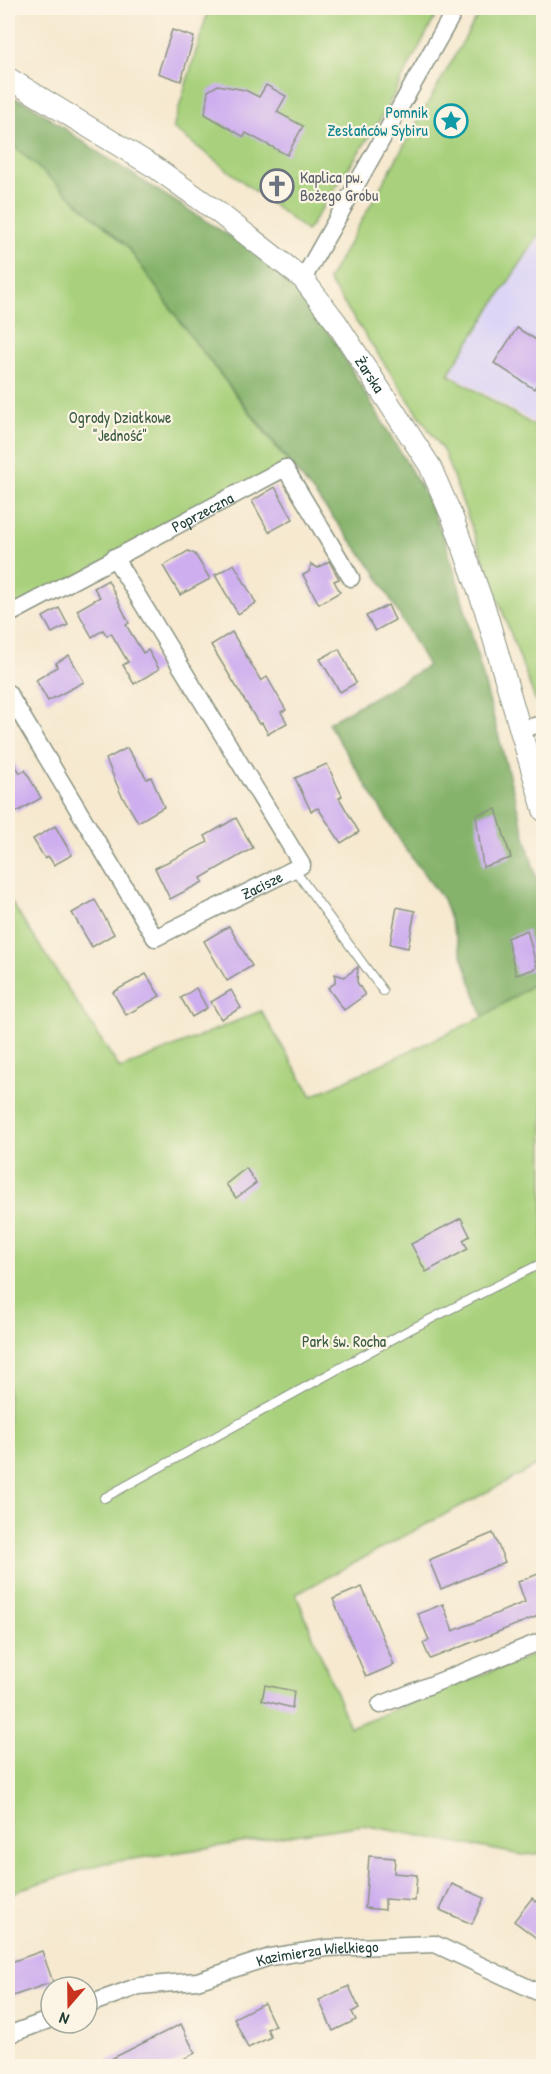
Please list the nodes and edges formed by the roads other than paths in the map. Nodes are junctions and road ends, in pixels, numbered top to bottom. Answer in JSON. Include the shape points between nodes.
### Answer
{"nodes":[{"id":1,"x":456,"y":8,"type":"edge"},
{"id":2,"x":8,"y":78,"type":"edge"},
{"id":3,"x":303,"y":279,"type":"junction"},
{"id":4,"x":114,"y":557,"type":"junction"},
{"id":5,"x":351,"y":579,"type":"dead end"},
{"id":6,"x":8,"y":615,"type":"edge"},
{"id":7,"x":8,"y":693,"type":"edge"},
{"id":8,"x":543,"y":724,"type":"edge"},
{"id":9,"x":519,"y":729,"type":"junction"},
{"id":10,"x":543,"y":811,"type":"edge"},
{"id":11,"x":294,"y":869,"type":"junction"},
{"id":12,"x":383,"y":991,"type":"dead end"},
{"id":13,"x":543,"y":1262,"type":"edge"},
{"id":14,"x":104,"y":1498,"type":"dead end"},
{"id":15,"x":543,"y":1640,"type":"edge"},
{"id":16,"x":380,"y":1705,"type":"dead end"},
{"id":17,"x":543,"y":1995,"type":"edge"},
{"id":18,"x":99,"y":2001,"type":"edge"},
{"id":19,"x":39,"y":2024,"type":"edge"},
{"id":20,"x":8,"y":2036,"type":"edge"}],
"edges":[{"from":1,"to":3,"type":"street"},
{"from":2,"to":3,"type":"street","name":"Żarska","via":[[156,168]]},
{"from":3,"to":9,"type":"street","name":"Żarska","via":[[368,367],[430,466],[474,576]]},
{"from":4,"to":5,"type":"street","name":"Poprzeczna","via":[[285,468]]},
{"from":4,"to":6,"type":"street","name":"Poprzeczna"},
{"from":4,"to":11,"type":"street","name":"Zacisze","via":[[302,865]]},
{"from":7,"to":11,"type":"street","name":"Zacisze","via":[[155,938]]},
{"from":8,"to":9,"type":"street"},
{"from":9,"to":10,"type":"street","name":"Żarska"},
{"from":11,"to":12,"type":"lane"},
{"from":13,"to":14,"type":"lane","via":[[409,1330]]},
{"from":15,"to":16,"type":"street"},
{"from":17,"to":18,"type":"street","name":"Kazimierza Wielkiego","via":[[435,1944],[327,1948],[270,1958],[197,1981],[139,1986]]},
{"from":19,"to":20,"type":"street"}]}
